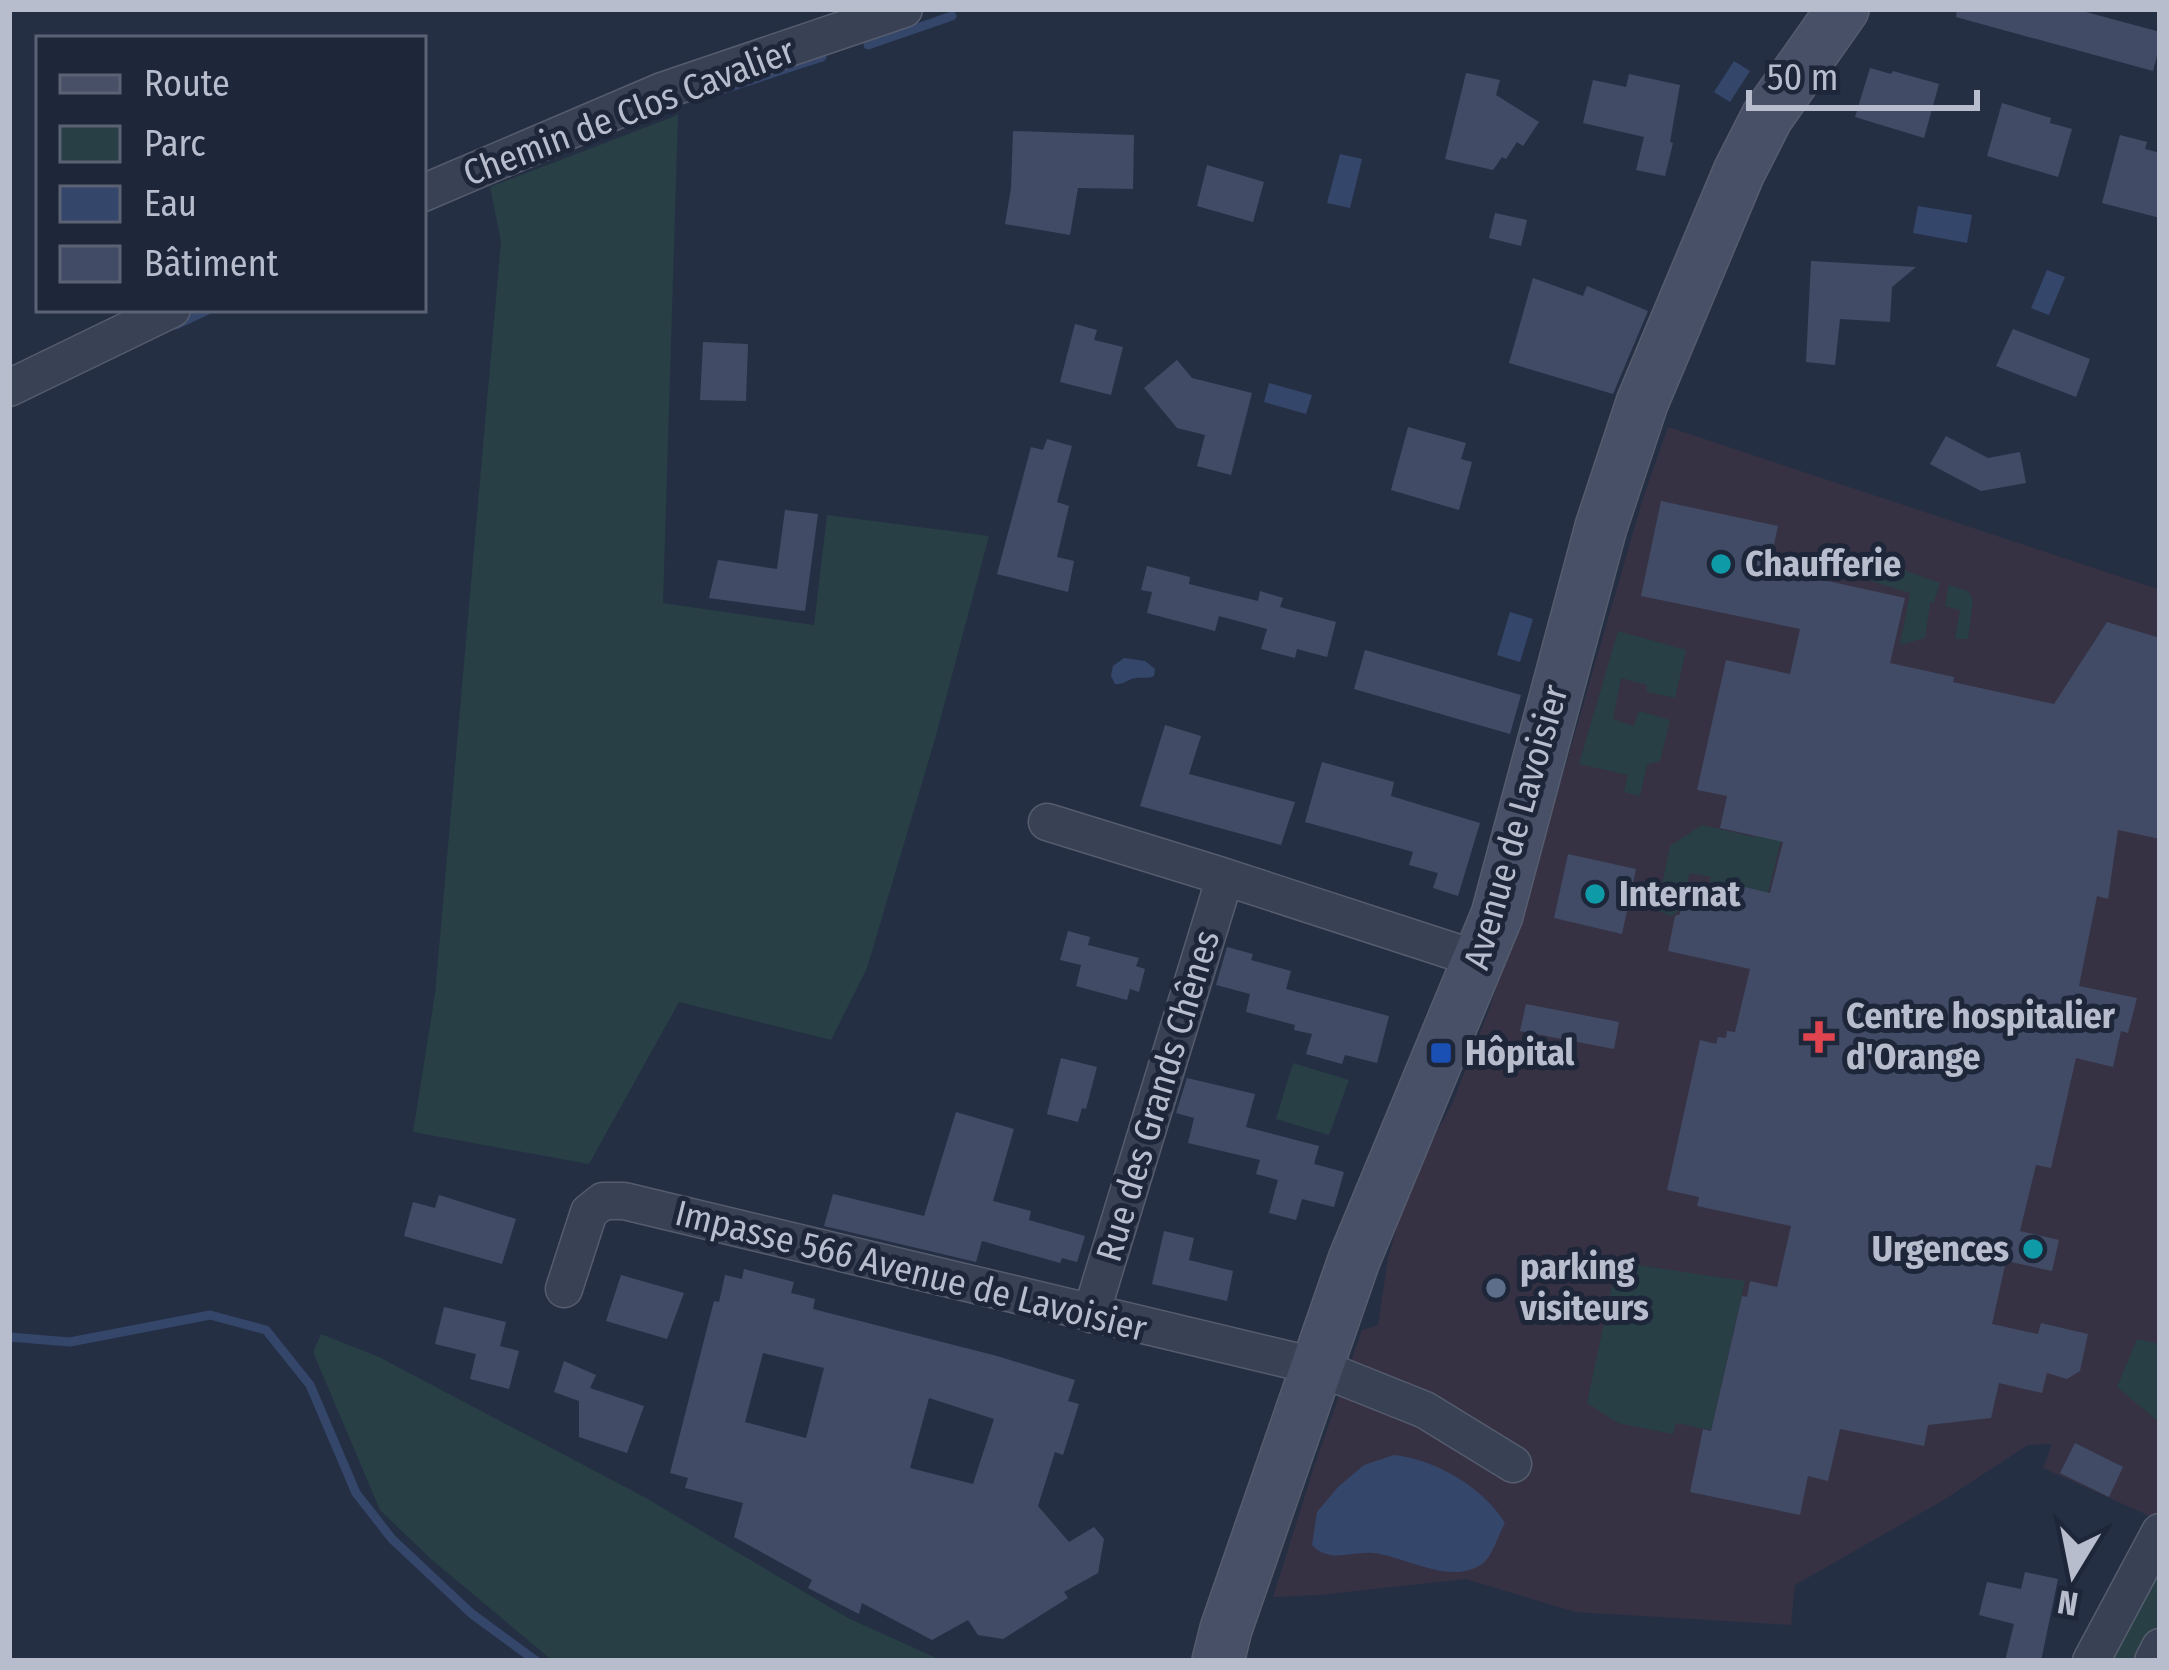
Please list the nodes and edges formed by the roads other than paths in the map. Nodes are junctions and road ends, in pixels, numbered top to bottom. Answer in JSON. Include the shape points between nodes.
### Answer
{"nodes":[{"id":1,"x":904,"y":9,"type":"edge"},
{"id":2,"x":1843,"y":9,"type":"edge"},
{"id":3,"x":426,"y":192,"type":"edge"},
{"id":4,"x":166,"y":312,"type":"edge"},
{"id":5,"x":9,"y":388,"type":"edge"},
{"id":6,"x":1047,"y":822,"type":"dead end"},
{"id":7,"x":1225,"y":877,"type":"junction"},
{"id":8,"x":1480,"y":960,"type":"junction"},
{"id":9,"x":564,"y":1289,"type":"dead end"},
{"id":10,"x":1091,"y":1314,"type":"junction"},
{"id":11,"x":1315,"y":1366,"type":"junction"},
{"id":12,"x":1513,"y":1464,"type":"dead end"},
{"id":13,"x":2160,"y":1532,"type":"edge"},
{"id":14,"x":2160,"y":1647,"type":"edge"},
{"id":15,"x":1218,"y":1661,"type":"edge"},
{"id":16,"x":2091,"y":1661,"type":"edge"},
{"id":17,"x":2153,"y":1661,"type":"edge"}],
"edges":[{"from":1,"to":3,"type":"street","name":"Chemin de Clos Cavalier","via":[[662,92]]},
{"from":2,"to":8,"type":"street","name":"Avenue de Lavoisier","via":[[1738,172],[1642,403]]},
{"from":4,"to":5,"type":"street"},
{"from":6,"to":7,"type":"street"},
{"from":7,"to":8,"type":"street"},
{"from":7,"to":10,"type":"street","name":"Rue des Grands Chênes"},
{"from":8,"to":11,"type":"street","name":"Avenue de Lavoisier"},
{"from":9,"to":10,"type":"street","name":"Impasse 566 Avenue de Lavoisier","via":[[589,1212],[603,1201],[624,1201]]},
{"from":10,"to":11,"type":"street","name":"Impasse 566 Avenue de Lavoisier"},
{"from":11,"to":12,"type":"street","name":"Impasse 566 Avenue de Lavoisier","via":[[1425,1410]]},
{"from":11,"to":15,"type":"street","name":"Avenue de Lavoisier"},
{"from":13,"to":16,"type":"street"},
{"from":14,"to":17,"type":"street"}]}
